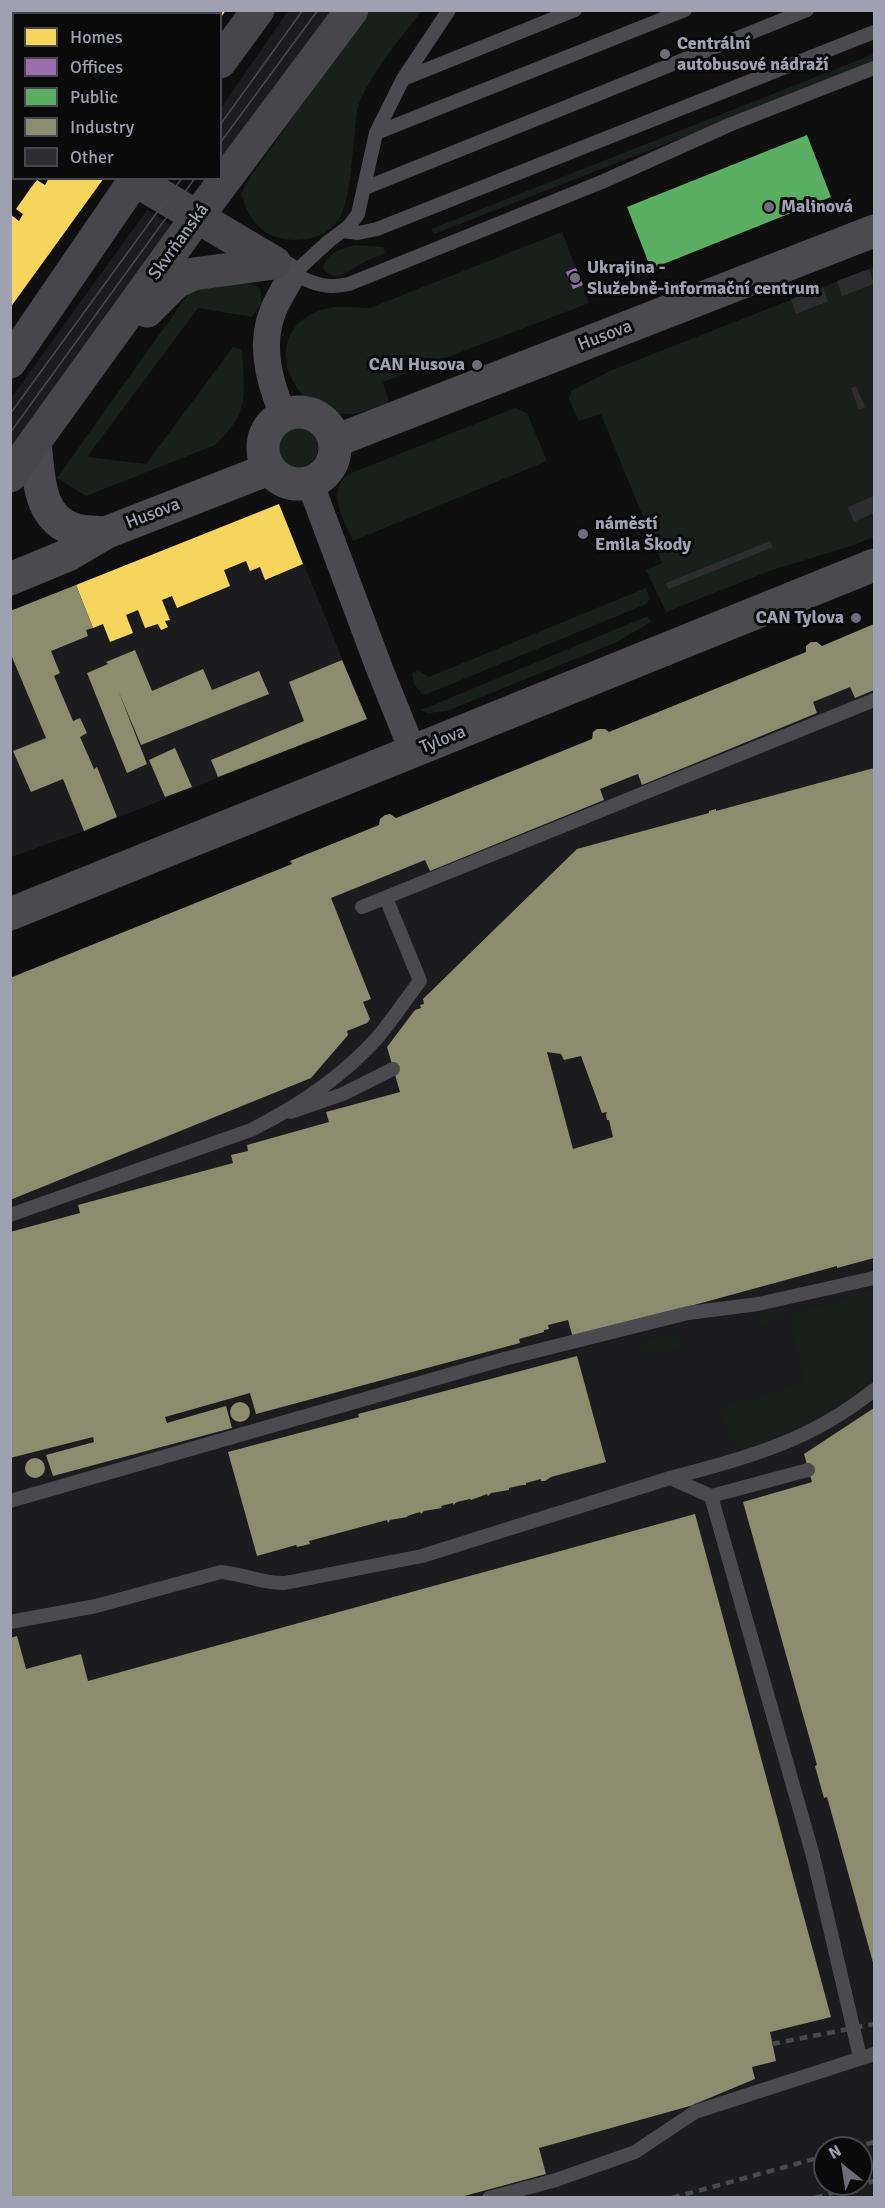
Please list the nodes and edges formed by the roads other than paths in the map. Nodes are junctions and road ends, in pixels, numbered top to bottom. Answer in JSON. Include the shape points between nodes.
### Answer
{"nodes":[{"id":1,"x":258,"y":10,"type":"edge"},
{"id":2,"x":352,"y":10,"type":"edge"},
{"id":3,"x":575,"y":10,"type":"edge"},
{"id":4,"x":685,"y":10,"type":"edge"},
{"id":5,"x":807,"y":10,"type":"edge"},
{"id":6,"x":451,"y":12,"type":"edge"},
{"id":7,"x":874,"y":32,"type":"edge"},
{"id":8,"x":222,"y":59,"type":"edge"},
{"id":9,"x":874,"y":68,"type":"edge"},
{"id":10,"x":403,"y":79,"type":"junction"},
{"id":11,"x":376,"y":133,"type":"junction"},
{"id":12,"x":135,"y":180,"type":"edge"},
{"id":13,"x":138,"y":180,"type":"edge"},
{"id":14,"x":365,"y":188,"type":"junction"},
{"id":15,"x":197,"y":217,"type":"junction"},
{"id":16,"x":343,"y":231,"type":"junction"},
{"id":17,"x":874,"y":231,"type":"edge"},
{"id":18,"x":284,"y":269,"type":"junction"},
{"id":19,"x":10,"y":362,"type":"edge"},
{"id":20,"x":89,"y":369,"type":"junction"},
{"id":21,"x":283,"y":414,"type":"junction"},
{"id":22,"x":335,"y":441,"type":"junction"},
{"id":23,"x":35,"y":442,"type":"junction"},
{"id":24,"x":269,"y":469,"type":"junction"},
{"id":25,"x":10,"y":476,"type":"edge"},
{"id":26,"x":310,"y":483,"type":"junction"},
{"id":27,"x":105,"y":532,"type":"junction"},
{"id":28,"x":874,"y":565,"type":"edge"},
{"id":29,"x":10,"y":579,"type":"edge"},
{"id":30,"x":874,"y":700,"type":"edge"},
{"id":31,"x":413,"y":752,"type":"junction"},
{"id":32,"x":386,"y":898,"type":"junction"},
{"id":33,"x":362,"y":907,"type":"dead end"},
{"id":34,"x":10,"y":914,"type":"edge"},
{"id":35,"x":393,"y":1069,"type":"dead end"},
{"id":36,"x":275,"y":1118,"type":"junction"},
{"id":37,"x":10,"y":1215,"type":"edge"},
{"id":38,"x":874,"y":1278,"type":"edge"},
{"id":39,"x":874,"y":1390,"type":"edge"},
{"id":40,"x":808,"y":1470,"type":"dead end"},
{"id":41,"x":670,"y":1478,"type":"junction"},
{"id":42,"x":711,"y":1496,"type":"junction"},
{"id":43,"x":10,"y":1501,"type":"edge"},
{"id":44,"x":10,"y":1622,"type":"edge"},
{"id":45,"x":874,"y":2054,"type":"edge"},
{"id":46,"x":860,"y":2057,"type":"junction"},
{"id":47,"x":489,"y":2198,"type":"edge"}],
"edges":[{"from":1,"to":8,"type":"main road"},
{"from":2,"to":15,"type":"main road","name":"Skvrňanská"},
{"from":3,"to":10,"type":"lane"},
{"from":4,"to":11,"type":"lane"},
{"from":5,"to":14,"type":"lane"},
{"from":6,"to":10,"type":"lane"},
{"from":7,"to":16,"type":"lane","via":[[377,229]]},
{"from":9,"to":18,"type":"lane","via":[[349,284],[319,286]]},
{"from":10,"to":11,"type":"lane"},
{"from":11,"to":14,"type":"lane"},
{"from":12,"to":19,"type":"main road"},
{"from":13,"to":15,"type":"main road"},
{"from":14,"to":16,"type":"lane","via":[[358,214]]},
{"from":15,"to":18,"type":"main road"},
{"from":15,"to":20,"type":"main road","name":"Skvrňanská"},
{"from":16,"to":18,"type":"lane"},
{"from":17,"to":22,"type":"street","name":"Husova"},
{"from":18,"to":20,"type":"main road","via":[[211,270],[184,278]]},
{"from":18,"to":21,"type":"street","via":[[267,341],[271,381]]},
{"from":20,"to":23,"type":"main road","name":"Skvrňanská"},
{"from":21,"to":22,"type":"street","via":[[305,411],[316,415],[332,430]]},
{"from":21,"to":24,"type":"street","via":[[264,438],[263,457]]},
{"from":22,"to":26,"type":"street","via":[[333,461],[327,471]]},
{"from":23,"to":25,"type":"main road","name":"Skvrňanská"},
{"from":23,"to":27,"type":"street","via":[[44,502],[56,520],[77,530]]},
{"from":24,"to":26,"type":"street","via":[[287,482]]},
{"from":24,"to":27,"type":"street","name":"Husova"},
{"from":26,"to":31,"type":"street"},
{"from":27,"to":29,"type":"street","name":"Husova","via":[[57,560]]},
{"from":28,"to":31,"type":"street","name":"Tylova"},
{"from":30,"to":32,"type":"lane"},
{"from":31,"to":34,"type":"street","name":"Tylova"},
{"from":32,"to":33,"type":"lane"},
{"from":32,"to":36,"type":"lane","via":[[420,981],[378,1037],[337,1075]]},
{"from":35,"to":36,"type":"lane","via":[[343,1094]]},
{"from":36,"to":37,"type":"lane","via":[[251,1130]]},
{"from":38,"to":43,"type":"lane","via":[[758,1304],[688,1313],[504,1359]]},
{"from":39,"to":41,"type":"lane","via":[[798,1438],[750,1457]]},
{"from":40,"to":42,"type":"lane"},
{"from":41,"to":42,"type":"lane"},
{"from":41,"to":44,"type":"lane","via":[[422,1556],[285,1583],[268,1584],[221,1572],[96,1606]]},
{"from":42,"to":46,"type":"lane","via":[[813,1856]]},
{"from":45,"to":46,"type":"lane"},
{"from":46,"to":47,"type":"lane","via":[[695,2112],[635,2152]]}]}
